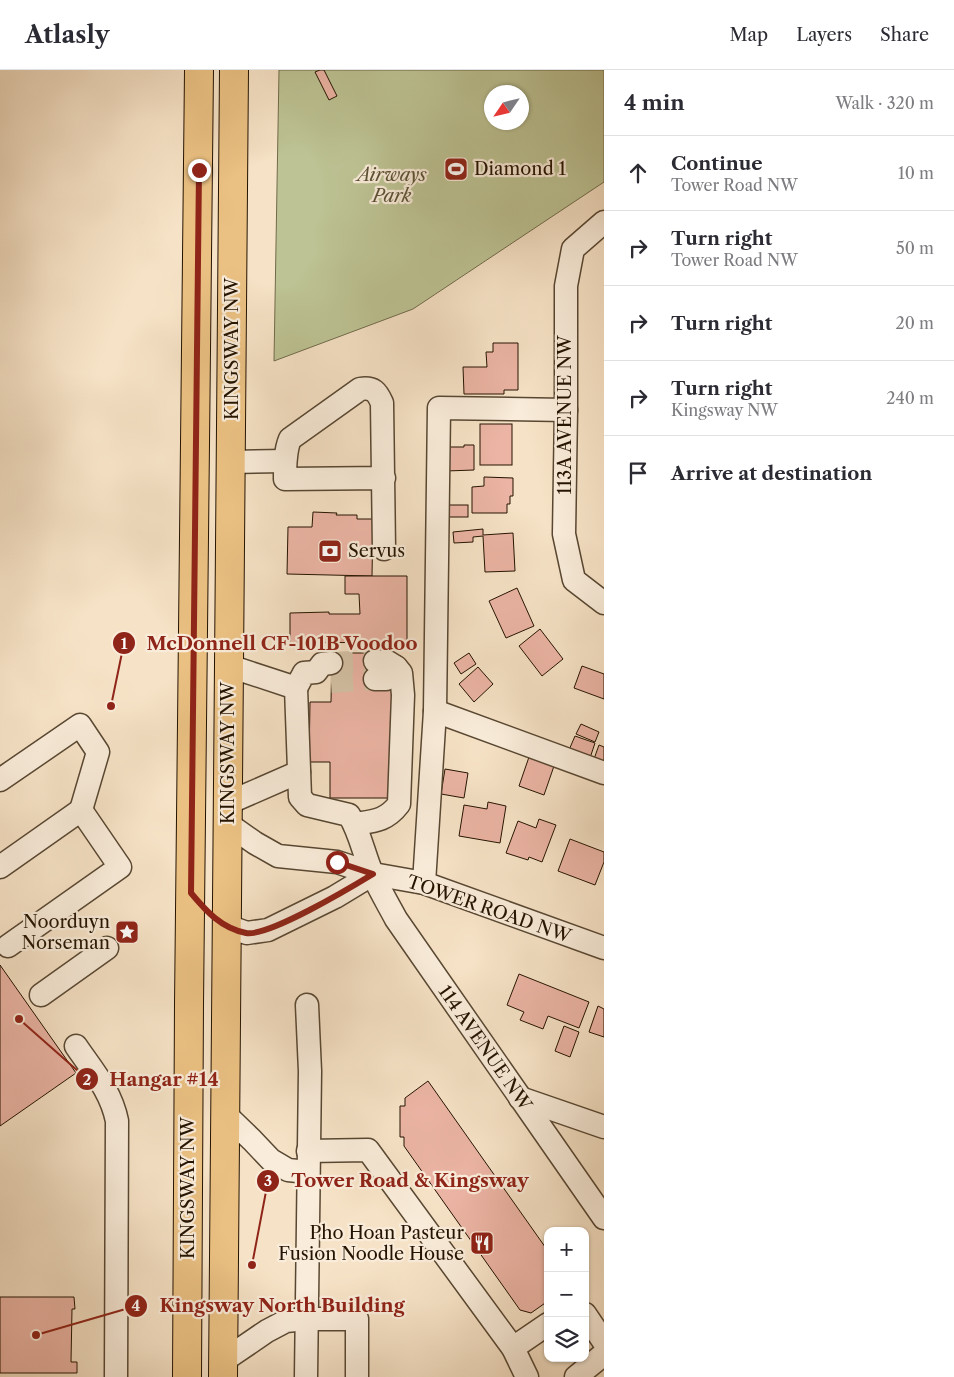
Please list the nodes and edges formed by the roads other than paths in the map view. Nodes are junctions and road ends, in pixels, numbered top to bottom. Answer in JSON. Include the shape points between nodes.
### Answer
{"nodes":[{"id":1,"x":199,"y":70,"type":"edge"},
{"id":2,"x":234,"y":70,"type":"edge"},
{"id":3,"x":604,"y":222,"type":"edge"},
{"id":4,"x":566,"y":410,"type":"junction"},
{"id":5,"x":285,"y":461,"type":"junction"},
{"id":6,"x":231,"y":462,"type":"junction"},
{"id":7,"x":384,"y":478,"type":"junction"},
{"id":8,"x":384,"y":549,"type":"dead end"},
{"id":9,"x":604,"y":603,"type":"edge"},
{"id":10,"x":229,"y":666,"type":"junction"},
{"id":11,"x":382,"y":669,"type":"tunnel mouth"},
{"id":12,"x":326,"y":672,"type":"tunnel mouth"},
{"id":13,"x":296,"y":688,"type":"junction"},
{"id":14,"x":435,"y":711,"type":"junction"},
{"id":15,"x":299,"y":772,"type":"junction"},
{"id":16,"x":604,"y":773,"type":"edge"},
{"id":17,"x":0,"y":780,"type":"edge"},
{"id":18,"x":80,"y":810,"type":"junction"},
{"id":19,"x":228,"y":814,"type":"junction"},
{"id":20,"x":355,"y":824,"type":"junction"},
{"id":21,"x":0,"y":867,"type":"edge"},
{"id":22,"x":373,"y":874,"type":"junction"},
{"id":23,"x":424,"y":883,"type":"junction"},
{"id":24,"x":191,"y":893,"type":"junction"},
{"id":25,"x":227,"y":926,"type":"junction"},
{"id":26,"x":8,"y":946,"type":"dead end"},
{"id":27,"x":107,"y":948,"type":"dead end"},
{"id":28,"x":604,"y":948,"type":"edge"},
{"id":29,"x":41,"y":995,"type":"dead end"},
{"id":30,"x":307,"y":1005,"type":"dead end"},
{"id":31,"x":76,"y":1046,"type":"dead end"},
{"id":32,"x":520,"y":1098,"type":"junction"},
{"id":33,"x":225,"y":1114,"type":"junction"},
{"id":34,"x":604,"y":1127,"type":"edge"},
{"id":35,"x":308,"y":1162,"type":"junction"},
{"id":36,"x":604,"y":1218,"type":"edge"},
{"id":37,"x":587,"y":1317,"type":"edge"},
{"id":38,"x":306,"y":1319,"type":"junction"},
{"id":39,"x":544,"y":1327,"type":"edge"},
{"id":40,"x":604,"y":1342,"type":"edge"},
{"id":41,"x":513,"y":1348,"type":"junction"},
{"id":42,"x":604,"y":1354,"type":"edge"},
{"id":43,"x":223,"y":1369,"type":"edge"},
{"id":44,"x":116,"y":1377,"type":"edge"},
{"id":45,"x":187,"y":1377,"type":"edge"},
{"id":46,"x":306,"y":1377,"type":"edge"},
{"id":47,"x":357,"y":1377,"type":"edge"},
{"id":48,"x":527,"y":1377,"type":"edge"},
{"id":49,"x":576,"y":1377,"type":"edge"}],
"edges":[{"from":1,"to":24,"type":"main road","name":"KINGSWAY NW"},
{"from":2,"to":6,"type":"main road","name":"KINGSWAY NW"},
{"from":3,"to":4,"type":"street","name":"113A AVENUE NW","via":[[573,249],[566,286]]},
{"from":4,"to":9,"type":"street","name":"113A AVENUE NW","via":[[564,534],[574,580]]},
{"from":4,"to":14,"type":"street","via":[[439,408]]},
{"from":5,"to":6,"type":"street"},
{"from":5,"to":7,"type":"street","via":[[285,479]]},
{"from":5,"to":7,"type":"street","via":[[290,439],[360,389],[367,388],[373,390],[382,404]]},
{"from":6,"to":10,"type":"main road","name":"KINGSWAY NW"},
{"from":7,"to":8,"type":"street"},
{"from":10,"to":13,"type":"street"},
{"from":10,"to":19,"type":"main road","name":"KINGSWAY NW"},
{"from":11,"to":20,"type":"street","via":[[401,673],[399,804],[382,819]]},
{"from":12,"to":13,"type":"street","via":[[304,673]]},
{"from":13,"to":15,"type":"street"},
{"from":14,"to":16,"type":"street"},
{"from":14,"to":23,"type":"street"},
{"from":15,"to":19,"type":"street"},
{"from":15,"to":20,"type":"street","via":[[300,798],[307,805],[349,816]]},
{"from":17,"to":18,"type":"street","via":[[80,725],[98,752]]},
{"from":18,"to":21,"type":"street"},
{"from":18,"to":26,"type":"street","via":[[120,867]]},
{"from":19,"to":22,"type":"street","name":"TOWER ROAD NW","via":[[255,843],[278,856],[337,862]]},
{"from":19,"to":25,"type":"main road","name":"KINGSWAY NW"},
{"from":20,"to":22,"type":"street","name":"114 AVENUE NW"},
{"from":22,"to":23,"type":"street","name":"TOWER ROAD NW"},
{"from":22,"to":25,"type":"street","via":[[268,930],[247,934]]},
{"from":22,"to":32,"type":"street","name":"114 AVENUE NW","via":[[396,919]]},
{"from":23,"to":28,"type":"street","name":"TOWER ROAD NW"},
{"from":24,"to":25,"type":"main road","via":[[209,914]]},
{"from":24,"to":45,"type":"main road","name":"KINGSWAY NW"},
{"from":25,"to":33,"type":"main road","name":"KINGSWAY NW"},
{"from":27,"to":29,"type":"street"},
{"from":30,"to":35,"type":"street","via":[[310,1071]]},
{"from":31,"to":44,"type":"street","via":[[108,1093],[117,1121]]},
{"from":32,"to":34,"type":"street"},
{"from":32,"to":36,"type":"street","name":"114 AVENUE NW"},
{"from":33,"to":35,"type":"street","via":[[271,1160],[288,1170]]},
{"from":33,"to":43,"type":"main road","name":"KINGSWAY NW"},
{"from":35,"to":38,"type":"street"},
{"from":35,"to":41,"type":"street","via":[[368,1150]]},
{"from":37,"to":40,"type":"street"},
{"from":38,"to":43,"type":"street","via":[[286,1321],[267,1331]]},
{"from":38,"to":46,"type":"street"},
{"from":38,"to":47,"type":"street","via":[[357,1319]]},
{"from":39,"to":41,"type":"street"},
{"from":41,"to":48,"type":"street"},
{"from":42,"to":49,"type":"street"}]}
